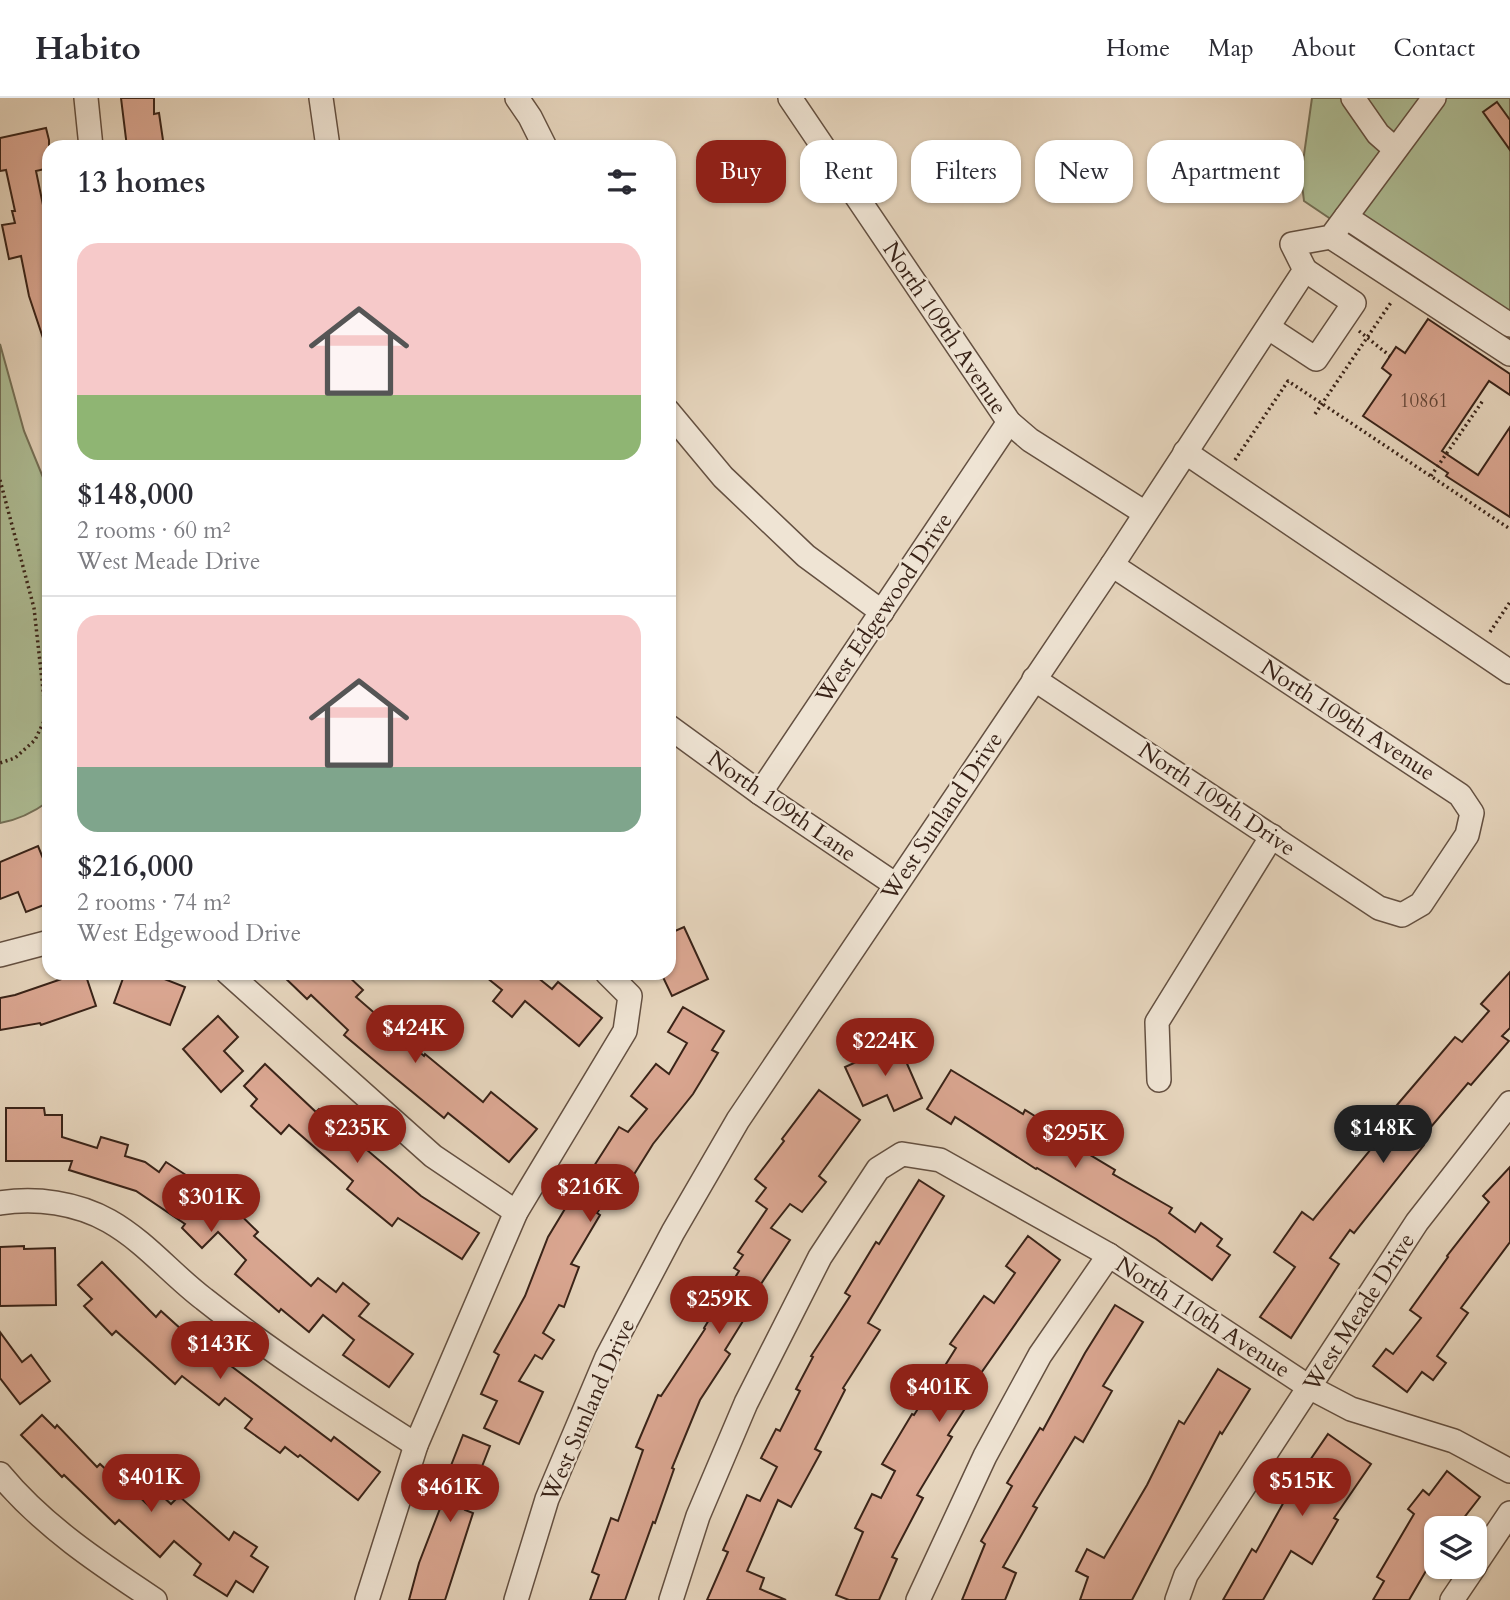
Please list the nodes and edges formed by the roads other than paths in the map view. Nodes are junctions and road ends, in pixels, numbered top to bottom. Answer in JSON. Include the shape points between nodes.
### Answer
{"nodes":[{"id":1,"x":86,"y":98,"type":"edge"},
{"id":2,"x":321,"y":98,"type":"edge"},
{"id":3,"x":517,"y":98,"type":"edge"},
{"id":4,"x":790,"y":98,"type":"edge"},
{"id":5,"x":1353,"y":98,"type":"edge"},
{"id":6,"x":1434,"y":98,"type":"edge"},
{"id":7,"x":90,"y":140,"type":"edge"},
{"id":8,"x":327,"y":140,"type":"edge"},
{"id":9,"x":542,"y":140,"type":"edge"},
{"id":10,"x":1395,"y":149,"type":"junction"},
{"id":11,"x":1346,"y":217,"type":"junction"},
{"id":12,"x":1331,"y":237,"type":"junction"},
{"id":13,"x":1305,"y":271,"type":"junction"},
{"id":14,"x":1510,"y":325,"type":"edge"},
{"id":15,"x":1269,"y":328,"type":"junction"},
{"id":16,"x":1510,"y":354,"type":"edge"},
{"id":17,"x":676,"y":421,"type":"edge"},
{"id":18,"x":1009,"y":422,"type":"junction"},
{"id":19,"x":1185,"y":452,"type":"junction"},
{"id":20,"x":1145,"y":513,"type":"junction"},
{"id":21,"x":1112,"y":565,"type":"junction"},
{"id":22,"x":882,"y":611,"type":"junction"},
{"id":23,"x":1510,"y":672,"type":"edge"},
{"id":24,"x":1034,"y":679,"type":"junction"},
{"id":25,"x":676,"y":732,"type":"edge"},
{"id":26,"x":760,"y":793,"type":"junction"},
{"id":27,"x":1272,"y":836,"type":"junction"},
{"id":28,"x":896,"y":885,"type":"junction"},
{"id":29,"x":1402,"y":915,"type":"joint"},
{"id":30,"x":42,"y":944,"type":"edge"},
{"id":31,"x":0,"y":955,"type":"edge"},
{"id":32,"x":236,"y":980,"type":"edge"},
{"id":33,"x":614,"y":980,"type":"edge"},
{"id":34,"x":1159,"y":1080,"type":"dead end"},
{"id":35,"x":1510,"y":1104,"type":"edge"},
{"id":36,"x":0,"y":1203,"type":"edge"},
{"id":37,"x":516,"y":1212,"type":"junction"},
{"id":38,"x":1109,"y":1255,"type":"junction"},
{"id":39,"x":1310,"y":1387,"type":"junction"},
{"id":40,"x":416,"y":1445,"type":"junction"},
{"id":41,"x":1510,"y":1471,"type":"edge"},
{"id":42,"x":0,"y":1474,"type":"edge"},
{"id":43,"x":1510,"y":1513,"type":"edge"},
{"id":44,"x":1487,"y":1548,"type":"edge"},
{"id":45,"x":1466,"y":1579,"type":"edge"},
{"id":46,"x":155,"y":1600,"type":"edge"},
{"id":47,"x":367,"y":1600,"type":"edge"},
{"id":48,"x":516,"y":1600,"type":"edge"},
{"id":49,"x":671,"y":1600,"type":"edge"},
{"id":50,"x":918,"y":1600,"type":"edge"},
{"id":51,"x":1177,"y":1600,"type":"edge"},
{"id":52,"x":1452,"y":1600,"type":"edge"}],
"edges":[{"from":1,"to":7,"type":"street"},
{"from":2,"to":8,"type":"street"},
{"from":3,"to":9,"type":"street"},
{"from":4,"to":18,"type":"street","name":"North 109th Avenue"},
{"from":5,"to":10,"type":"street","via":[[1378,134]]},
{"from":6,"to":10,"type":"street"},
{"from":10,"to":11,"type":"street"},
{"from":11,"to":12,"type":"street"},
{"from":11,"to":14,"type":"street"},
{"from":12,"to":13,"type":"street","via":[[1292,244]]},
{"from":12,"to":16,"type":"street"},
{"from":13,"to":15,"type":"street","name":"West Sunland Drive"},
{"from":13,"to":15,"type":"street","via":[[1354,303],[1316,359]]},
{"from":15,"to":19,"type":"street","name":"West Sunland Drive"},
{"from":17,"to":22,"type":"street","via":[[723,477],[797,547]]},
{"from":18,"to":20,"type":"street","name":"North 109th Avenue"},
{"from":18,"to":22,"type":"street","name":"West Edgewood Drive"},
{"from":19,"to":20,"type":"street","name":"West Sunland Drive"},
{"from":19,"to":23,"type":"street"},
{"from":20,"to":21,"type":"street","name":"West Sunland Drive"},
{"from":21,"to":24,"type":"street","name":"West Sunland Drive"},
{"from":21,"to":29,"type":"street","name":"North 109th Avenue","via":[[1460,795],[1472,813],[1467,835],[1421,904]]},
{"from":22,"to":26,"type":"street","name":"West Edgewood Drive"},
{"from":24,"to":27,"type":"street","name":"North 109th Drive"},
{"from":24,"to":28,"type":"street","name":"West Sunland Drive"},
{"from":25,"to":26,"type":"street","name":"North 109th Lane"},
{"from":26,"to":28,"type":"street","name":"North 109th Lane"},
{"from":27,"to":29,"type":"street","name":"North 109th Drive","via":[[1379,908]]},
{"from":27,"to":34,"type":"street","via":[[1157,1022]]},
{"from":28,"to":48,"type":"street","name":"West Sunland Drive","via":[[738,1120],[673,1232],[607,1357],[547,1499]]},
{"from":30,"to":31,"type":"street"},
{"from":32,"to":37,"type":"street","via":[[433,1156]]},
{"from":33,"to":37,"type":"street","via":[[630,996],[625,1031]]},
{"from":35,"to":39,"type":"street","name":"West Meade Drive","via":[[1417,1222]]},
{"from":36,"to":40,"type":"street","via":[[41,1201],[73,1206],[108,1221],[146,1246],[202,1298],[298,1370]]},
{"from":37,"to":40,"type":"street"},
{"from":38,"to":39,"type":"street","name":"North 110th Avenue"},
{"from":38,"to":49,"type":"street","name":"North 110th Avenue","via":[[940,1160],[902,1154],[878,1169],[820,1257],[746,1403],[698,1516]]},
{"from":38,"to":50,"type":"street","via":[[1040,1355],[985,1456]]},
{"from":39,"to":41,"type":"street","name":"North 110th Avenue","via":[[1351,1409],[1454,1441]]},
{"from":39,"to":51,"type":"street","name":"West Meade Drive","via":[[1186,1575]]},
{"from":40,"to":47,"type":"street"},
{"from":42,"to":46,"type":"street","via":[[91,1558]]},
{"from":43,"to":44,"type":"street"},
{"from":45,"to":52,"type":"street"}]}
